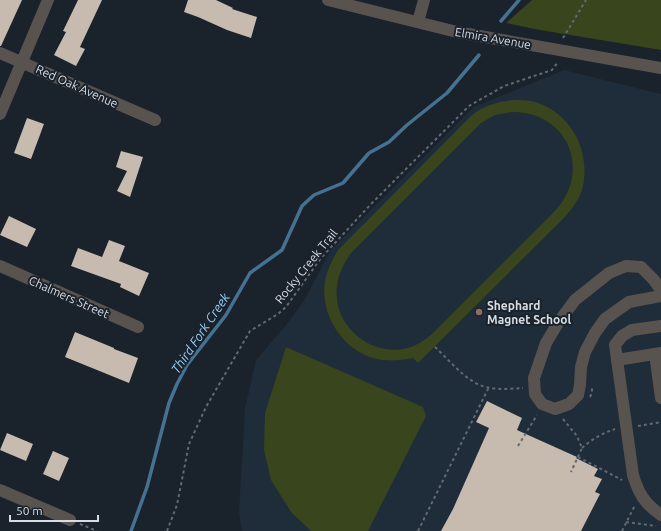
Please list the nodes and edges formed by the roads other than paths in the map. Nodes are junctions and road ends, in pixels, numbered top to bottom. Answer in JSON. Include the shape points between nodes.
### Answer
{"nodes":[{"id":1,"x":48,"y":0,"type":"edge"},
{"id":2,"x":424,"y":0,"type":"edge"},
{"id":3,"x":336,"y":1,"type":"edge"},
{"id":4,"x":418,"y":22,"type":"junction"},
{"id":5,"x":0,"y":53,"type":"edge"},
{"id":6,"x":22,"y":62,"type":"junction"},
{"id":7,"x":661,"y":68,"type":"edge"},
{"id":8,"x":0,"y":114,"type":"edge"},
{"id":9,"x":154,"y":120,"type":"dead end"},
{"id":10,"x":0,"y":266,"type":"edge"},
{"id":11,"x":661,"y":290,"type":"edge"},
{"id":12,"x":661,"y":296,"type":"edge"},
{"id":13,"x":661,"y":326,"type":"edge"},
{"id":14,"x":138,"y":327,"type":"dead end"},
{"id":15,"x":658,"y":354,"type":"edge"},
{"id":16,"x":617,"y":360,"type":"junction"},
{"id":17,"x":661,"y":398,"type":"edge"},
{"id":18,"x":0,"y":490,"type":"edge"},
{"id":19,"x":661,"y":516,"type":"edge"},
{"id":20,"x":70,"y":520,"type":"road end"}],
"edges":[{"from":1,"to":6,"type":"street"},
{"from":2,"to":4,"type":"street"},
{"from":3,"to":4,"type":"street","name":"Elmira Avenue"},
{"from":4,"to":7,"type":"street","name":"Elmira Avenue","via":[[457,32]]},
{"from":5,"to":6,"type":"street","name":"Red Oak Avenue"},
{"from":6,"to":8,"type":"street"},
{"from":6,"to":9,"type":"street","name":"Red Oak Avenue"},
{"from":10,"to":14,"type":"street","name":"Chalmers Street"},
{"from":11,"to":12,"type":"street","via":[[641,267],[626,266],[610,273],[576,300],[546,343],[534,378],[535,394],[542,404],[555,408],[569,404],[578,395],[585,352],[605,319],[629,302]]},
{"from":13,"to":16,"type":"street","via":[[632,330],[622,336],[615,345]]},
{"from":15,"to":16,"type":"street"},
{"from":15,"to":17,"type":"street"},
{"from":16,"to":19,"type":"street","via":[[632,475],[638,493],[649,507]]},
{"from":18,"to":20,"type":"street"}]}
